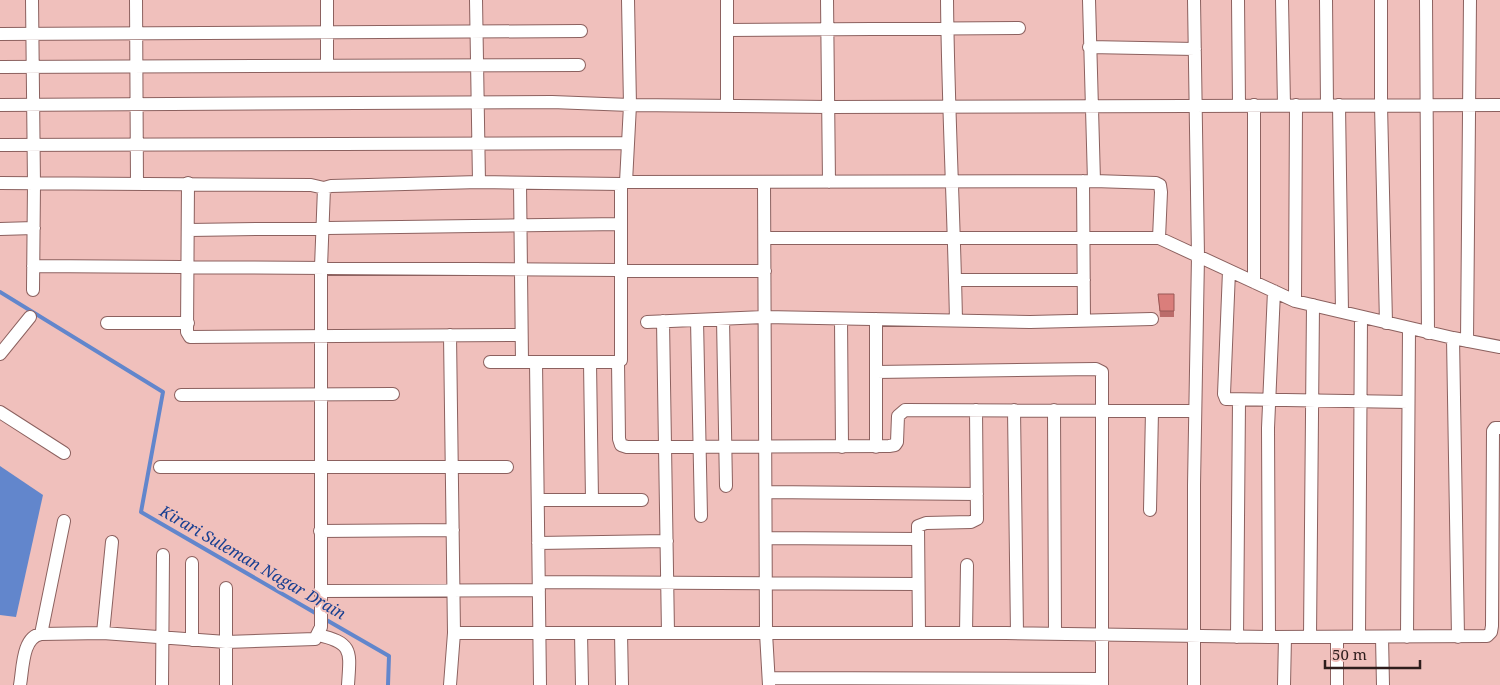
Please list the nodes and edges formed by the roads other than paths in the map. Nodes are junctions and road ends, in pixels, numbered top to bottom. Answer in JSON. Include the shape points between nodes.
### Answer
{"nodes":[{"id":1,"x":32,"y":0,"type":"edge"},
{"id":2,"x":136,"y":0,"type":"edge"},
{"id":3,"x":327,"y":0,"type":"edge"},
{"id":4,"x":476,"y":0,"type":"edge"},
{"id":5,"x":628,"y":0,"type":"edge"},
{"id":6,"x":727,"y":0,"type":"edge"},
{"id":7,"x":826,"y":0,"type":"edge"},
{"id":8,"x":947,"y":0,"type":"edge"},
{"id":9,"x":1089,"y":0,"type":"edge"},
{"id":10,"x":1194,"y":0,"type":"edge"},
{"id":11,"x":1238,"y":0,"type":"edge"},
{"id":12,"x":1282,"y":0,"type":"edge"},
{"id":13,"x":1326,"y":0,"type":"edge"},
{"id":14,"x":1381,"y":0,"type":"edge"},
{"id":15,"x":1426,"y":0,"type":"edge"},
{"id":16,"x":1470,"y":0,"type":"edge"},
{"id":17,"x":827,"y":28,"type":"junction"},
{"id":18,"x":1019,"y":28,"type":"dead end"},
{"id":19,"x":727,"y":30,"type":"junction"},
{"id":20,"x":947,"y":30,"type":"junction"},
{"id":21,"x":581,"y":31,"type":"dead end"},
{"id":22,"x":136,"y":32,"type":"junction"},
{"id":23,"x":327,"y":32,"type":"junction"},
{"id":24,"x":476,"y":32,"type":"junction"},
{"id":25,"x":0,"y":34,"type":"edge"},
{"id":26,"x":33,"y":34,"type":"junction"},
{"id":27,"x":1089,"y":47,"type":"junction"},
{"id":28,"x":1195,"y":49,"type":"junction"},
{"id":29,"x":477,"y":65,"type":"junction"},
{"id":30,"x":579,"y":65,"type":"dead end"},
{"id":31,"x":327,"y":66,"type":"junction"},
{"id":32,"x":34,"y":67,"type":"junction"},
{"id":33,"x":136,"y":67,"type":"junction"},
{"id":34,"x":0,"y":68,"type":"edge"},
{"id":35,"x":478,"y":102,"type":"junction"},
{"id":36,"x":137,"y":103,"type":"junction"},
{"id":37,"x":0,"y":105,"type":"edge"},
{"id":38,"x":34,"y":105,"type":"junction"},
{"id":39,"x":630,"y":105,"type":"junction"},
{"id":40,"x":1239,"y":105,"type":"junction"},
{"id":41,"x":1254,"y":105,"type":"junction"},
{"id":42,"x":1290,"y":105,"type":"junction"},
{"id":43,"x":1333,"y":105,"type":"junction"},
{"id":44,"x":1381,"y":105,"type":"junction"},
{"id":45,"x":1426,"y":105,"type":"junction"},
{"id":46,"x":1469,"y":105,"type":"junction"},
{"id":47,"x":1500,"y":105,"type":"edge"},
{"id":48,"x":727,"y":106,"type":"junction"},
{"id":49,"x":1090,"y":106,"type":"junction"},
{"id":50,"x":1196,"y":106,"type":"junction"},
{"id":51,"x":828,"y":107,"type":"junction"},
{"id":52,"x":948,"y":107,"type":"junction"},
{"id":53,"x":478,"y":142,"type":"junction"},
{"id":54,"x":137,"y":143,"type":"junction"},
{"id":55,"x":628,"y":143,"type":"junction"},
{"id":56,"x":34,"y":144,"type":"junction"},
{"id":57,"x":0,"y":145,"type":"edge"},
{"id":58,"x":1089,"y":181,"type":"junction"},
{"id":59,"x":479,"y":182,"type":"junction"},
{"id":60,"x":764,"y":182,"type":"junction"},
{"id":61,"x":829,"y":182,"type":"junction"},
{"id":62,"x":953,"y":182,"type":"junction"},
{"id":63,"x":0,"y":183,"type":"edge"},
{"id":64,"x":188,"y":183,"type":"junction"},
{"id":65,"x":520,"y":183,"type":"junction"},
{"id":66,"x":624,"y":183,"type":"junction"},
{"id":67,"x":34,"y":184,"type":"junction"},
{"id":68,"x":137,"y":184,"type":"junction"},
{"id":69,"x":324,"y":188,"type":"junction"},
{"id":70,"x":621,"y":224,"type":"junction"},
{"id":71,"x":520,"y":225,"type":"junction"},
{"id":72,"x":34,"y":228,"type":"junction"},
{"id":73,"x":0,"y":229,"type":"edge"},
{"id":74,"x":322,"y":229,"type":"junction"},
{"id":75,"x":189,"y":230,"type":"junction"},
{"id":76,"x":765,"y":238,"type":"junction"},
{"id":77,"x":954,"y":238,"type":"junction"},
{"id":78,"x":1084,"y":238,"type":"junction"},
{"id":79,"x":1159,"y":238,"type":"junction"},
{"id":80,"x":1198,"y":256,"type":"junction"},
{"id":81,"x":33,"y":266,"type":"junction"},
{"id":82,"x":189,"y":267,"type":"junction"},
{"id":83,"x":321,"y":268,"type":"junction"},
{"id":84,"x":520,"y":270,"type":"junction"},
{"id":85,"x":622,"y":271,"type":"junction"},
{"id":86,"x":765,"y":271,"type":"junction"},
{"id":87,"x":1229,"y":271,"type":"junction"},
{"id":88,"x":955,"y":280,"type":"junction"},
{"id":89,"x":1084,"y":280,"type":"junction"},
{"id":90,"x":1254,"y":282,"type":"junction"},
{"id":91,"x":33,"y":290,"type":"dead end"},
{"id":92,"x":1274,"y":291,"type":"junction"},
{"id":93,"x":1295,"y":301,"type":"junction"},
{"id":94,"x":1314,"y":306,"type":"junction"},
{"id":95,"x":1342,"y":312,"type":"junction"},
{"id":96,"x":30,"y":317,"type":"dead end"},
{"id":97,"x":765,"y":317,"type":"junction"},
{"id":98,"x":1361,"y":317,"type":"junction"},
{"id":99,"x":840,"y":318,"type":"junction"},
{"id":100,"x":723,"y":319,"type":"junction"},
{"id":101,"x":876,"y":319,"type":"junction"},
{"id":102,"x":697,"y":320,"type":"junction"},
{"id":103,"x":1152,"y":320,"type":"dead end"},
{"id":104,"x":663,"y":321,"type":"junction"},
{"id":105,"x":956,"y":321,"type":"junction"},
{"id":106,"x":1084,"y":321,"type":"junction"},
{"id":107,"x":647,"y":322,"type":"dead end"},
{"id":108,"x":1386,"y":322,"type":"junction"},
{"id":109,"x":106,"y":323,"type":"dead end"},
{"id":110,"x":188,"y":323,"type":"junction"},
{"id":111,"x":1409,"y":328,"type":"junction"},
{"id":112,"x":1428,"y":333,"type":"junction"},
{"id":113,"x":450,"y":335,"type":"junction"},
{"id":114,"x":520,"y":335,"type":"junction"},
{"id":115,"x":321,"y":336,"type":"junction"},
{"id":116,"x":1453,"y":338,"type":"junction"},
{"id":117,"x":1467,"y":341,"type":"junction"},
{"id":118,"x":1500,"y":347,"type":"edge"},
{"id":119,"x":0,"y":354,"type":"edge"},
{"id":120,"x":490,"y":362,"type":"dead end"},
{"id":121,"x":522,"y":362,"type":"junction"},
{"id":122,"x":536,"y":362,"type":"junction"},
{"id":123,"x":590,"y":362,"type":"junction"},
{"id":124,"x":618,"y":362,"type":"junction"},
{"id":125,"x":876,"y":372,"type":"junction"},
{"id":126,"x":393,"y":394,"type":"dead end"},
{"id":127,"x":181,"y":395,"type":"dead end"},
{"id":128,"x":321,"y":395,"type":"junction"},
{"id":129,"x":1239,"y":400,"type":"junction"},
{"id":130,"x":1269,"y":400,"type":"junction"},
{"id":131,"x":1312,"y":401,"type":"junction"},
{"id":132,"x":1360,"y":402,"type":"junction"},
{"id":133,"x":1408,"y":402,"type":"junction"},
{"id":134,"x":976,"y":410,"type":"junction"},
{"id":135,"x":1014,"y":410,"type":"junction"},
{"id":136,"x":1054,"y":410,"type":"junction"},
{"id":137,"x":1103,"y":410,"type":"junction"},
{"id":138,"x":1195,"y":410,"type":"junction"},
{"id":139,"x":1152,"y":411,"type":"junction"},
{"id":140,"x":0,"y":412,"type":"edge"},
{"id":141,"x":1500,"y":428,"type":"edge"},
{"id":142,"x":700,"y":446,"type":"junction"},
{"id":143,"x":725,"y":446,"type":"junction"},
{"id":144,"x":766,"y":446,"type":"junction"},
{"id":145,"x":665,"y":447,"type":"junction"},
{"id":146,"x":842,"y":447,"type":"junction"},
{"id":147,"x":876,"y":447,"type":"junction"},
{"id":148,"x":64,"y":453,"type":"dead end"},
{"id":149,"x":452,"y":466,"type":"junction"},
{"id":150,"x":321,"y":467,"type":"junction"},
{"id":151,"x":507,"y":467,"type":"dead end"},
{"id":152,"x":160,"y":468,"type":"dead end"},
{"id":153,"x":726,"y":486,"type":"dead end"},
{"id":154,"x":766,"y":492,"type":"junction"},
{"id":155,"x":977,"y":494,"type":"junction"},
{"id":156,"x":538,"y":500,"type":"junction"},
{"id":157,"x":592,"y":500,"type":"junction"},
{"id":158,"x":642,"y":500,"type":"dead end"},
{"id":159,"x":1150,"y":510,"type":"dead end"},
{"id":160,"x":701,"y":516,"type":"dead end"},
{"id":161,"x":64,"y":521,"type":"dead end"},
{"id":162,"x":453,"y":530,"type":"junction"},
{"id":163,"x":320,"y":531,"type":"junction"},
{"id":164,"x":766,"y":538,"type":"junction"},
{"id":165,"x":917,"y":539,"type":"junction"},
{"id":166,"x":667,"y":541,"type":"junction"},
{"id":167,"x":112,"y":542,"type":"dead end"},
{"id":168,"x":538,"y":543,"type":"junction"},
{"id":169,"x":164,"y":555,"type":"dead end"},
{"id":170,"x":192,"y":563,"type":"dead end"},
{"id":171,"x":967,"y":565,"type":"dead end"},
{"id":172,"x":667,"y":582,"type":"junction"},
{"id":173,"x":766,"y":583,"type":"junction"},
{"id":174,"x":918,"y":584,"type":"junction"},
{"id":175,"x":539,"y":586,"type":"junction"},
{"id":176,"x":226,"y":588,"type":"dead end"},
{"id":177,"x":454,"y":590,"type":"junction"},
{"id":178,"x":320,"y":596,"type":"junction"},
{"id":179,"x":319,"y":631,"type":"junction"},
{"id":180,"x":103,"y":633,"type":"junction"},
{"id":181,"x":454,"y":633,"type":"junction"},
{"id":182,"x":539,"y":633,"type":"junction"},
{"id":183,"x":581,"y":633,"type":"junction"},
{"id":184,"x":621,"y":633,"type":"junction"},
{"id":185,"x":668,"y":633,"type":"junction"},
{"id":186,"x":766,"y":633,"type":"junction"},
{"id":187,"x":919,"y":633,"type":"junction"},
{"id":188,"x":966,"y":633,"type":"junction"},
{"id":189,"x":1017,"y":633,"type":"junction"},
{"id":190,"x":41,"y":634,"type":"junction"},
{"id":191,"x":1055,"y":634,"type":"junction"},
{"id":192,"x":1101,"y":634,"type":"junction"},
{"id":193,"x":1194,"y":636,"type":"junction"},
{"id":194,"x":164,"y":637,"type":"junction"},
{"id":195,"x":1238,"y":637,"type":"junction"},
{"id":196,"x":1269,"y":637,"type":"junction"},
{"id":197,"x":1285,"y":637,"type":"junction"},
{"id":198,"x":1310,"y":637,"type":"junction"},
{"id":199,"x":1337,"y":637,"type":"junction"},
{"id":200,"x":1360,"y":637,"type":"junction"},
{"id":201,"x":1382,"y":637,"type":"junction"},
{"id":202,"x":1407,"y":637,"type":"junction"},
{"id":203,"x":1458,"y":637,"type":"junction"},
{"id":204,"x":192,"y":640,"type":"junction"},
{"id":205,"x":226,"y":642,"type":"junction"},
{"id":206,"x":769,"y":682,"type":"edge"},
{"id":207,"x":1102,"y":682,"type":"edge"},
{"id":208,"x":20,"y":685,"type":"edge"},
{"id":209,"x":162,"y":685,"type":"edge"},
{"id":210,"x":226,"y":685,"type":"edge"},
{"id":211,"x":348,"y":685,"type":"edge"},
{"id":212,"x":450,"y":685,"type":"edge"},
{"id":213,"x":540,"y":685,"type":"edge"},
{"id":214,"x":582,"y":685,"type":"edge"},
{"id":215,"x":622,"y":685,"type":"edge"},
{"id":216,"x":1194,"y":685,"type":"edge"},
{"id":217,"x":1284,"y":685,"type":"edge"},
{"id":218,"x":1337,"y":685,"type":"edge"},
{"id":219,"x":1383,"y":685,"type":"edge"}],
"edges":[{"from":1,"to":26,"type":"street"},
{"from":2,"to":22,"type":"street"},
{"from":3,"to":23,"type":"street"},
{"from":4,"to":24,"type":"street"},
{"from":5,"to":39,"type":"street"},
{"from":6,"to":19,"type":"street"},
{"from":7,"to":17,"type":"street"},
{"from":8,"to":20,"type":"street"},
{"from":9,"to":27,"type":"street"},
{"from":10,"to":28,"type":"street"},
{"from":11,"to":40,"type":"street"},
{"from":12,"to":42,"type":"street"},
{"from":13,"to":43,"type":"street"},
{"from":14,"to":44,"type":"street"},
{"from":15,"to":45,"type":"street"},
{"from":16,"to":46,"type":"street"},
{"from":17,"to":19,"type":"street"},
{"from":17,"to":20,"type":"street"},
{"from":17,"to":51,"type":"street"},
{"from":18,"to":20,"type":"street"},
{"from":19,"to":48,"type":"street"},
{"from":20,"to":52,"type":"street"},
{"from":21,"to":24,"type":"street"},
{"from":22,"to":23,"type":"street"},
{"from":22,"to":26,"type":"street"},
{"from":22,"to":33,"type":"street"},
{"from":23,"to":24,"type":"street"},
{"from":23,"to":31,"type":"street"},
{"from":24,"to":29,"type":"street"},
{"from":25,"to":26,"type":"street"},
{"from":26,"to":32,"type":"street"},
{"from":27,"to":28,"type":"street"},
{"from":27,"to":49,"type":"street"},
{"from":28,"to":50,"type":"street"},
{"from":29,"to":30,"type":"street"},
{"from":29,"to":31,"type":"street"},
{"from":29,"to":35,"type":"street"},
{"from":31,"to":33,"type":"street"},
{"from":32,"to":33,"type":"street"},
{"from":32,"to":34,"type":"street"},
{"from":32,"to":38,"type":"street"},
{"from":33,"to":36,"type":"street"},
{"from":35,"to":36,"type":"street"},
{"from":35,"to":39,"type":"street"},
{"from":35,"to":53,"type":"street"},
{"from":36,"to":38,"type":"street"},
{"from":36,"to":54,"type":"street"},
{"from":37,"to":38,"type":"street"},
{"from":38,"to":56,"type":"street"},
{"from":39,"to":48,"type":"street"},
{"from":39,"to":55,"type":"street"},
{"from":40,"to":41,"type":"street"},
{"from":40,"to":50,"type":"street"},
{"from":41,"to":42,"type":"street"},
{"from":41,"to":90,"type":"street"},
{"from":42,"to":43,"type":"street"},
{"from":42,"to":93,"type":"street"},
{"from":43,"to":44,"type":"street"},
{"from":43,"to":95,"type":"street"},
{"from":44,"to":45,"type":"street"},
{"from":44,"to":108,"type":"street"},
{"from":45,"to":46,"type":"street"},
{"from":45,"to":112,"type":"street"},
{"from":46,"to":47,"type":"street"},
{"from":46,"to":117,"type":"street"},
{"from":48,"to":51,"type":"street"},
{"from":49,"to":50,"type":"street"},
{"from":49,"to":52,"type":"street"},
{"from":49,"to":58,"type":"street"},
{"from":50,"to":80,"type":"street"},
{"from":51,"to":52,"type":"street"},
{"from":51,"to":61,"type":"street"},
{"from":52,"to":62,"type":"street"},
{"from":53,"to":54,"type":"street"},
{"from":53,"to":55,"type":"street"},
{"from":53,"to":59,"type":"street"},
{"from":54,"to":56,"type":"street"},
{"from":54,"to":68,"type":"street"},
{"from":55,"to":66,"type":"street"},
{"from":56,"to":57,"type":"street"},
{"from":56,"to":67,"type":"street"},
{"from":58,"to":62,"type":"street"},
{"from":58,"to":78,"type":"street"},
{"from":58,"to":79,"type":"street","via":[[1156,183],[1160,186]]},
{"from":59,"to":65,"type":"street"},
{"from":59,"to":69,"type":"street"},
{"from":60,"to":61,"type":"street"},
{"from":60,"to":66,"type":"street"},
{"from":60,"to":76,"type":"street"},
{"from":61,"to":62,"type":"street"},
{"from":62,"to":77,"type":"street"},
{"from":63,"to":67,"type":"street"},
{"from":64,"to":68,"type":"street"},
{"from":64,"to":69,"type":"street","via":[[311,185]]},
{"from":64,"to":75,"type":"street"},
{"from":65,"to":66,"type":"street"},
{"from":65,"to":71,"type":"street"},
{"from":66,"to":70,"type":"street"},
{"from":67,"to":68,"type":"street"},
{"from":67,"to":72,"type":"street"},
{"from":69,"to":74,"type":"street"},
{"from":70,"to":71,"type":"street"},
{"from":70,"to":85,"type":"street"},
{"from":71,"to":74,"type":"street"},
{"from":71,"to":84,"type":"street"},
{"from":72,"to":73,"type":"street"},
{"from":72,"to":81,"type":"street"},
{"from":74,"to":75,"type":"street"},
{"from":74,"to":83,"type":"street"},
{"from":75,"to":82,"type":"street"},
{"from":76,"to":77,"type":"street"},
{"from":76,"to":86,"type":"street"},
{"from":77,"to":78,"type":"street"},
{"from":77,"to":88,"type":"street"},
{"from":78,"to":79,"type":"street"},
{"from":78,"to":89,"type":"street"},
{"from":79,"to":80,"type":"street"},
{"from":80,"to":87,"type":"street"},
{"from":80,"to":138,"type":"street"},
{"from":81,"to":82,"type":"street"},
{"from":81,"to":91,"type":"street"},
{"from":82,"to":83,"type":"street"},
{"from":82,"to":110,"type":"street"},
{"from":83,"to":84,"type":"street"},
{"from":83,"to":115,"type":"street"},
{"from":84,"to":85,"type":"street"},
{"from":84,"to":114,"type":"street"},
{"from":85,"to":86,"type":"street"},
{"from":85,"to":124,"type":"street","via":[[622,356]]},
{"from":86,"to":97,"type":"street"},
{"from":87,"to":90,"type":"street"},
{"from":87,"to":129,"type":"street","via":[[1224,394],[1226,400]]},
{"from":88,"to":89,"type":"street"},
{"from":88,"to":105,"type":"street"},
{"from":89,"to":106,"type":"street"},
{"from":90,"to":92,"type":"street"},
{"from":92,"to":93,"type":"street"},
{"from":92,"to":130,"type":"street"},
{"from":93,"to":94,"type":"street"},
{"from":94,"to":95,"type":"street"},
{"from":94,"to":131,"type":"street"},
{"from":95,"to":98,"type":"street"},
{"from":96,"to":119,"type":"street"},
{"from":97,"to":99,"type":"street"},
{"from":97,"to":100,"type":"street"},
{"from":97,"to":144,"type":"street"},
{"from":98,"to":108,"type":"street"},
{"from":98,"to":132,"type":"street"},
{"from":99,"to":101,"type":"street"},
{"from":99,"to":146,"type":"street"},
{"from":100,"to":102,"type":"street"},
{"from":100,"to":143,"type":"street"},
{"from":101,"to":105,"type":"street"},
{"from":101,"to":125,"type":"street"},
{"from":102,"to":104,"type":"street"},
{"from":102,"to":142,"type":"street"},
{"from":103,"to":106,"type":"street"},
{"from":104,"to":107,"type":"street"},
{"from":104,"to":145,"type":"street"},
{"from":105,"to":106,"type":"street"},
{"from":108,"to":111,"type":"street"},
{"from":109,"to":110,"type":"street"},
{"from":110,"to":115,"type":"street","via":[[190,337],[196,339]]},
{"from":111,"to":112,"type":"street"},
{"from":111,"to":133,"type":"street"},
{"from":112,"to":116,"type":"street"},
{"from":113,"to":114,"type":"street"},
{"from":113,"to":115,"type":"street"},
{"from":113,"to":149,"type":"street"},
{"from":114,"to":121,"type":"street"},
{"from":115,"to":128,"type":"street"},
{"from":116,"to":117,"type":"street"},
{"from":116,"to":203,"type":"street"},
{"from":117,"to":118,"type":"street"},
{"from":120,"to":121,"type":"street"},
{"from":121,"to":122,"type":"street"},
{"from":122,"to":123,"type":"street"},
{"from":122,"to":156,"type":"street"},
{"from":123,"to":124,"type":"street"},
{"from":123,"to":157,"type":"street"},
{"from":124,"to":145,"type":"street","via":[[621,446]]},
{"from":125,"to":137,"type":"street","via":[[1096,369],[1102,372]]},
{"from":125,"to":147,"type":"street"},
{"from":126,"to":128,"type":"street"},
{"from":127,"to":128,"type":"street"},
{"from":128,"to":150,"type":"street"},
{"from":129,"to":130,"type":"street"},
{"from":129,"to":195,"type":"street"},
{"from":130,"to":131,"type":"street"},
{"from":130,"to":196,"type":"street"},
{"from":131,"to":132,"type":"street"},
{"from":131,"to":198,"type":"street"},
{"from":132,"to":133,"type":"street"},
{"from":132,"to":200,"type":"street"},
{"from":133,"to":202,"type":"street"},
{"from":134,"to":135,"type":"street"},
{"from":134,"to":147,"type":"street","via":[[905,410],[898,416],[895,445]]},
{"from":134,"to":155,"type":"street"},
{"from":135,"to":136,"type":"street"},
{"from":135,"to":189,"type":"street"},
{"from":136,"to":137,"type":"street"},
{"from":136,"to":191,"type":"street"},
{"from":137,"to":139,"type":"street"},
{"from":137,"to":192,"type":"street"},
{"from":138,"to":139,"type":"street"},
{"from":138,"to":193,"type":"street"},
{"from":139,"to":159,"type":"street"},
{"from":140,"to":148,"type":"street"},
{"from":141,"to":203,"type":"street","via":[[1493,431],[1491,632],[1482,637]]},
{"from":142,"to":143,"type":"street"},
{"from":142,"to":145,"type":"street"},
{"from":142,"to":160,"type":"street"},
{"from":143,"to":144,"type":"street"},
{"from":143,"to":153,"type":"street"},
{"from":144,"to":146,"type":"street"},
{"from":144,"to":154,"type":"street"},
{"from":145,"to":166,"type":"street"},
{"from":146,"to":147,"type":"street"},
{"from":149,"to":150,"type":"street"},
{"from":149,"to":151,"type":"street"},
{"from":149,"to":162,"type":"street"},
{"from":150,"to":152,"type":"street"},
{"from":150,"to":163,"type":"street"},
{"from":154,"to":155,"type":"street"},
{"from":154,"to":164,"type":"street"},
{"from":155,"to":165,"type":"street","via":[[974,521],[921,524]]},
{"from":156,"to":157,"type":"street"},
{"from":156,"to":168,"type":"street"},
{"from":157,"to":158,"type":"street"},
{"from":161,"to":190,"type":"street"},
{"from":162,"to":163,"type":"street"},
{"from":162,"to":177,"type":"street"},
{"from":163,"to":178,"type":"street"},
{"from":164,"to":165,"type":"street"},
{"from":164,"to":173,"type":"street"},
{"from":165,"to":174,"type":"street"},
{"from":166,"to":168,"type":"street"},
{"from":166,"to":172,"type":"street"},
{"from":167,"to":180,"type":"street"},
{"from":168,"to":175,"type":"street"},
{"from":169,"to":194,"type":"street"},
{"from":170,"to":204,"type":"street"},
{"from":171,"to":188,"type":"street"},
{"from":172,"to":173,"type":"street"},
{"from":172,"to":175,"type":"street"},
{"from":172,"to":185,"type":"street"},
{"from":173,"to":174,"type":"street"},
{"from":173,"to":186,"type":"street"},
{"from":174,"to":187,"type":"street"},
{"from":175,"to":177,"type":"street"},
{"from":175,"to":182,"type":"street"},
{"from":176,"to":205,"type":"street"},
{"from":177,"to":178,"type":"street"},
{"from":177,"to":181,"type":"street"},
{"from":178,"to":179,"type":"street"},
{"from":179,"to":205,"type":"street","via":[[315,639],[308,641]]},
{"from":179,"to":211,"type":"street","via":[[345,644],[350,660]]},
{"from":180,"to":190,"type":"street"},
{"from":180,"to":194,"type":"street"},
{"from":181,"to":182,"type":"street"},
{"from":181,"to":212,"type":"street"},
{"from":182,"to":183,"type":"street"},
{"from":182,"to":213,"type":"street"},
{"from":183,"to":184,"type":"street"},
{"from":183,"to":214,"type":"street"},
{"from":184,"to":185,"type":"street"},
{"from":184,"to":215,"type":"street"},
{"from":185,"to":186,"type":"street"},
{"from":186,"to":187,"type":"street"},
{"from":186,"to":206,"type":"street"},
{"from":187,"to":188,"type":"street"},
{"from":188,"to":189,"type":"street"},
{"from":189,"to":191,"type":"street"},
{"from":190,"to":208,"type":"street","via":[[30,639]]},
{"from":191,"to":192,"type":"street"},
{"from":192,"to":193,"type":"street"},
{"from":192,"to":207,"type":"street"},
{"from":193,"to":195,"type":"street"},
{"from":193,"to":216,"type":"street"},
{"from":194,"to":204,"type":"street"},
{"from":194,"to":209,"type":"street"},
{"from":195,"to":196,"type":"street"},
{"from":196,"to":197,"type":"street"},
{"from":197,"to":198,"type":"street"},
{"from":197,"to":217,"type":"street"},
{"from":198,"to":199,"type":"street"},
{"from":199,"to":200,"type":"street"},
{"from":199,"to":218,"type":"street"},
{"from":200,"to":201,"type":"street"},
{"from":201,"to":202,"type":"street"},
{"from":201,"to":219,"type":"street"},
{"from":202,"to":203,"type":"street"},
{"from":204,"to":205,"type":"street"},
{"from":205,"to":210,"type":"street"},
{"from":206,"to":207,"type":"street"}]}
